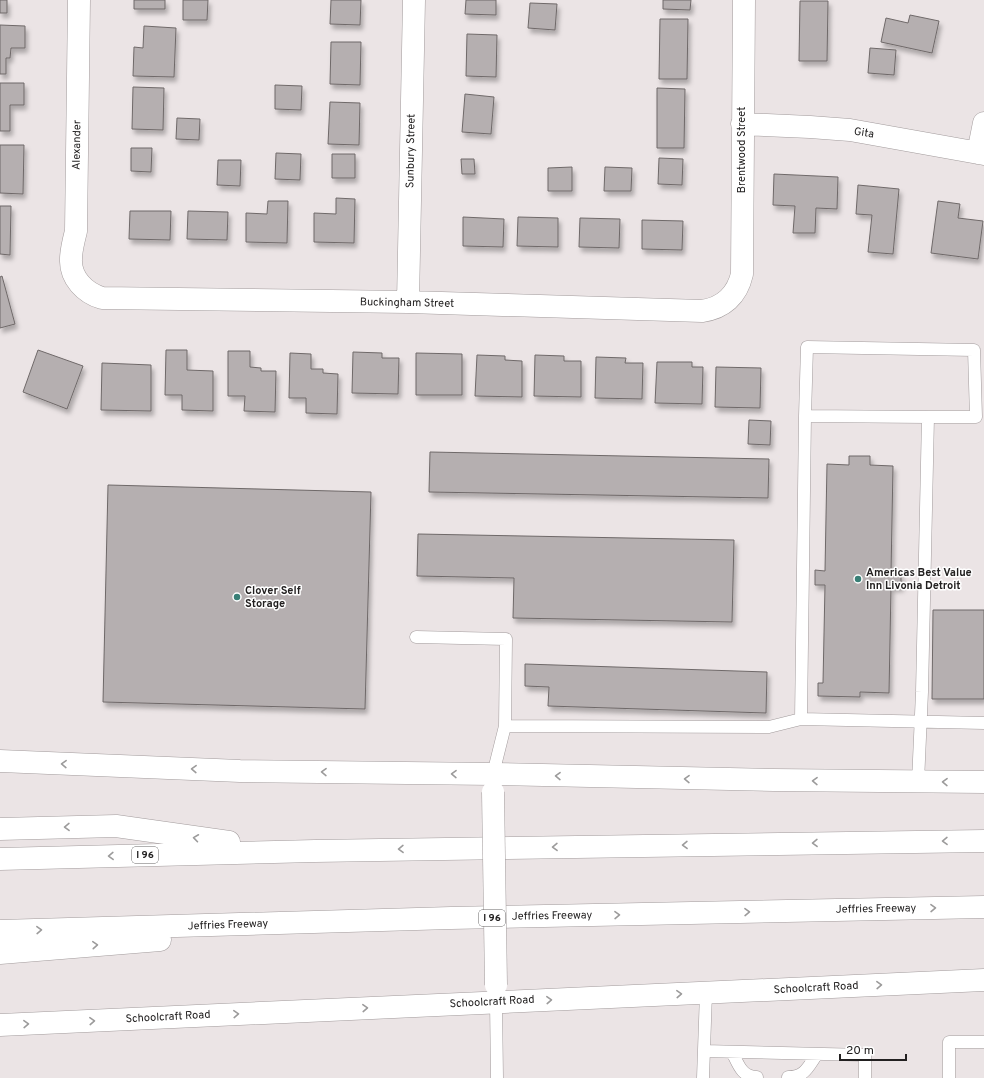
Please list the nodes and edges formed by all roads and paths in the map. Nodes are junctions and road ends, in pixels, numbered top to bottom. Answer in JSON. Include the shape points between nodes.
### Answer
{"nodes":[{"id":1,"x":79,"y":0,"type":"edge"},
{"id":2,"x":414,"y":0,"type":"edge"},
{"id":3,"x":744,"y":0,"type":"edge"},
{"id":4,"x":984,"y":122,"type":"edge"},
{"id":5,"x":742,"y":124,"type":"junction"},
{"id":6,"x":981,"y":154,"type":"edge"},
{"id":7,"x":82,"y":286,"type":"joint"},
{"id":8,"x":731,"y":297,"type":"joint"},
{"id":9,"x":408,"y":302,"type":"junction"},
{"id":10,"x":805,"y":416,"type":"junction"},
{"id":11,"x":928,"y":417,"type":"junction"},
{"id":12,"x":416,"y":637,"type":"dead end"},
{"id":13,"x":801,"y":719,"type":"junction"},
{"id":14,"x":921,"y":721,"type":"junction"},
{"id":15,"x":984,"y":723,"type":"edge"},
{"id":16,"x":505,"y":726,"type":"junction"},
{"id":17,"x":0,"y":761,"type":"edge"},
{"id":18,"x":918,"y":782,"type":"junction"},
{"id":19,"x":984,"y":782,"type":"edge"},
{"id":20,"x":493,"y":783,"type":"junction"},
{"id":21,"x":0,"y":829,"type":"edge"},
{"id":22,"x":984,"y":841,"type":"edge"},
{"id":23,"x":290,"y":851,"type":"junction"},
{"id":24,"x":0,"y":859,"type":"edge"},
{"id":25,"x":984,"y":907,"type":"edge"},
{"id":26,"x":451,"y":918,"type":"junction"},
{"id":27,"x":0,"y":931,"type":"edge"},
{"id":28,"x":0,"y":952,"type":"edge"},
{"id":29,"x":984,"y":980,"type":"edge"},
{"id":30,"x":496,"y":993,"type":"junction"},
{"id":31,"x":706,"y":993,"type":"junction"},
{"id":32,"x":0,"y":1025,"type":"edge"},
{"id":33,"x":984,"y":1042,"type":"edge"},
{"id":34,"x":704,"y":1051,"type":"junction"},
{"id":35,"x":732,"y":1052,"type":"junction"},
{"id":36,"x":817,"y":1054,"type":"junction"},
{"id":37,"x":756,"y":1077,"type":"dead end"},
{"id":38,"x":788,"y":1077,"type":"dead end"},
{"id":39,"x":497,"y":1078,"type":"edge"},
{"id":40,"x":703,"y":1078,"type":"edge"},
{"id":41,"x":865,"y":1078,"type":"edge"},
{"id":42,"x":949,"y":1078,"type":"edge"}],
"edges":[{"from":1,"to":7,"type":"main road","name":"Alexander","via":[[76,230],[71,259],[73,271]]},
{"from":2,"to":9,"type":"main road","name":"Sunbury Street"},
{"from":3,"to":5,"type":"main road","name":"Brentwood Street"},
{"from":4,"to":6,"type":"main road"},
{"from":5,"to":6,"type":"main road","name":"Gita","via":[[850,130]]},
{"from":5,"to":8,"type":"main road","name":"Brentwood Street","via":[[742,274],[740,284]]},
{"from":7,"to":9,"type":"main road","name":"Buckingham Street","via":[[93,295],[102,298]]},
{"from":8,"to":9,"type":"main road","name":"Buckingham Street","via":[[721,306],[702,311]]},
{"from":10,"to":11,"type":"lane"},
{"from":10,"to":11,"type":"lane","via":[[807,347],[974,350],[976,417]]},
{"from":10,"to":13,"type":"lane"},
{"from":11,"to":14,"type":"lane"},
{"from":12,"to":16,"type":"lane","via":[[506,639]]},
{"from":13,"to":14,"type":"lane"},
{"from":13,"to":16,"type":"lane","via":[[769,727]]},
{"from":14,"to":15,"type":"lane"},
{"from":14,"to":18,"type":"lane"},
{"from":16,"to":20,"type":"lane"},
{"from":20,"to":17,"type":"main road","one_way":true},
{"from":19,"to":18,"type":"main road","one_way":true},
{"from":18,"to":20,"type":"main road","one_way":true,"via":[[766,780]]},
{"from":20,"to":30,"type":"main road","bridge":true},
{"from":23,"to":21,"type":"main road","one_way":true,"via":[[116,826]]},
{"from":22,"to":23,"type":"main road","number":"I 96","one_way":true},
{"from":23,"to":24,"type":"main road","number":"I 96","one_way":true},
{"from":26,"to":25,"type":"main road","name":"Jeffries Freeway","number":"I 96","one_way":true},
{"from":27,"to":26,"type":"main road","name":"Jeffries Freeway","number":"I 96","one_way":true},
{"from":28,"to":26,"type":"main road","one_way":true},
{"from":31,"to":29,"type":"main road","name":"Schoolcraft Road","one_way":true},
{"from":30,"to":31,"type":"main road","name":"Schoolcraft Road","one_way":true},
{"from":32,"to":30,"type":"main road","name":"Schoolcraft Road","one_way":true},
{"from":30,"to":39,"type":"lane"},
{"from":31,"to":34,"type":"lane"},
{"from":33,"to":42,"type":"lane","via":[[949,1042]]},
{"from":34,"to":35,"type":"lane"},
{"from":34,"to":40,"type":"lane"},
{"from":35,"to":36,"type":"lane"},
{"from":35,"to":37,"type":"lane","via":[[741,1070],[746,1075]]},
{"from":36,"to":38,"type":"lane","via":[[804,1073]]},
{"from":36,"to":41,"type":"lane","via":[[866,1055]]}]}
